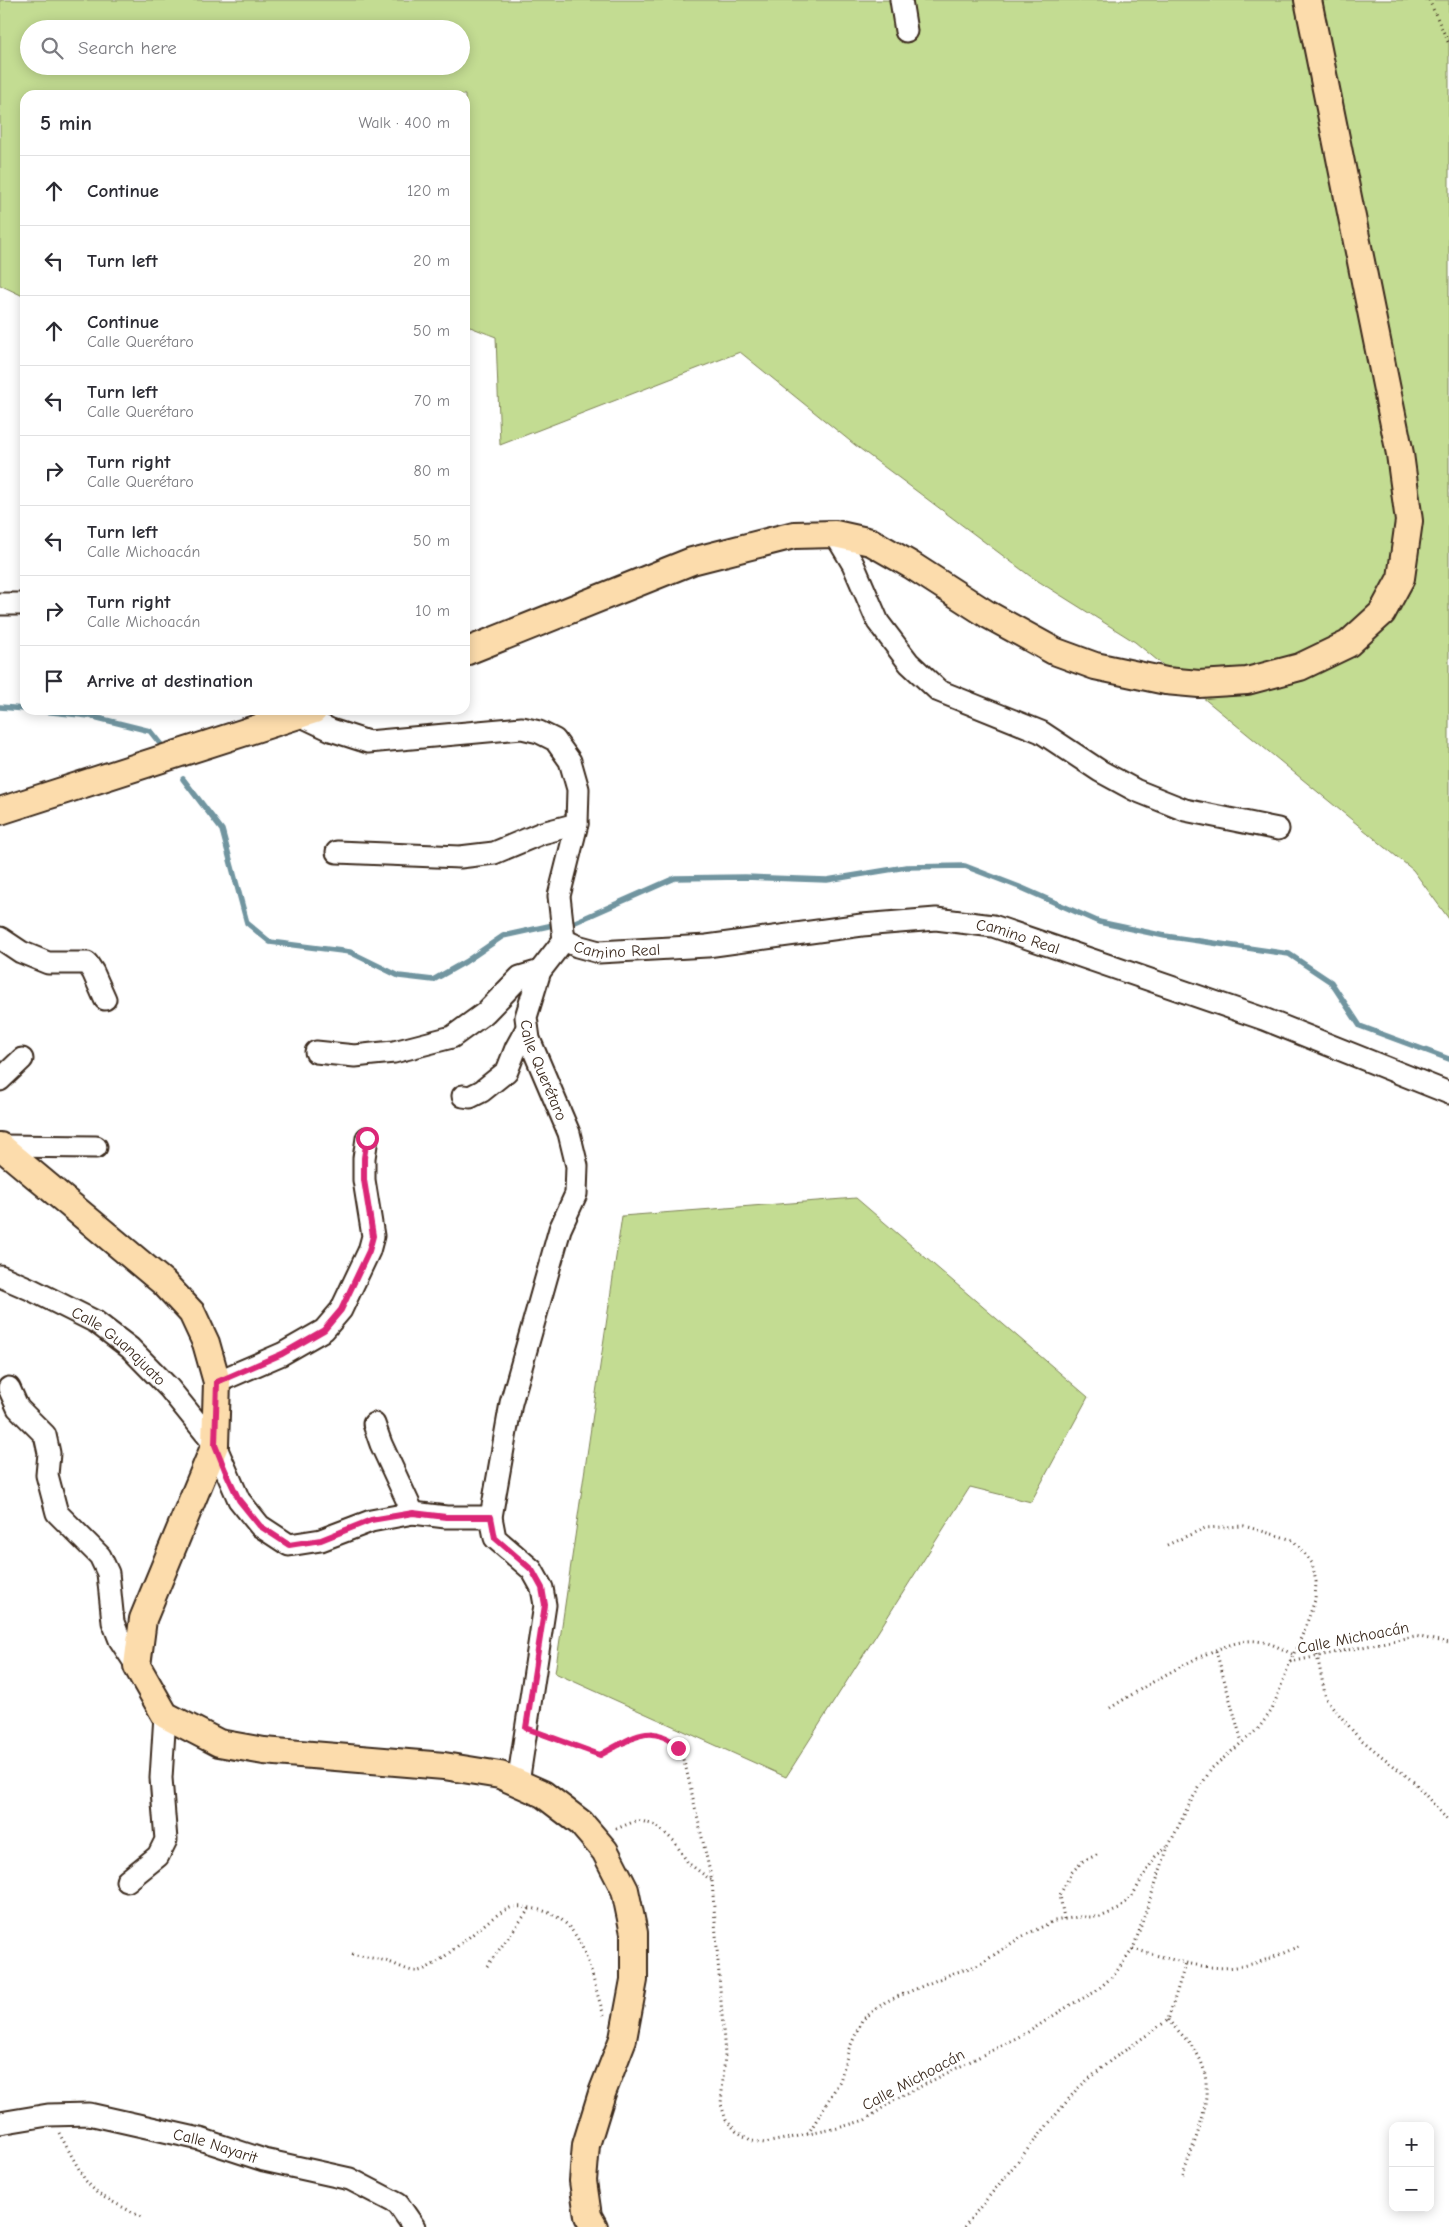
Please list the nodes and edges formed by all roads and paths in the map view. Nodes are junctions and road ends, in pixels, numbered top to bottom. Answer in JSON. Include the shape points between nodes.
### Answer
{"nodes":[{"id":1,"x":900,"y":0,"type":"edge"},
{"id":2,"x":1308,"y":0,"type":"edge"},
{"id":3,"x":1429,"y":0,"type":"edge"},
{"id":4,"x":906,"y":31,"type":"dead end"},
{"id":5,"x":1449,"y":44,"type":"edge"},
{"id":6,"x":835,"y":534,"type":"junction"},
{"id":7,"x":20,"y":602,"type":"edge"},
{"id":8,"x":0,"y":604,"type":"edge"},
{"id":9,"x":470,"y":650,"type":"edge"},
{"id":10,"x":292,"y":715,"type":"edge"},
{"id":11,"x":308,"y":715,"type":"edge"},
{"id":12,"x":0,"y":811,"type":"edge"},
{"id":13,"x":577,"y":824,"type":"junction"},
{"id":14,"x":1278,"y":829,"type":"dead end"},
{"id":15,"x":337,"y":852,"type":"dead end"},
{"id":16,"x":0,"y":938,"type":"edge"},
{"id":17,"x":564,"y":940,"type":"junction"},
{"id":18,"x":540,"y":971,"type":"junction"},
{"id":19,"x":105,"y":999,"type":"dead end"},
{"id":20,"x":527,"y":1028,"type":"junction"},
{"id":21,"x":316,"y":1052,"type":"dead end"},
{"id":22,"x":22,"y":1059,"type":"dead end"},
{"id":23,"x":0,"y":1080,"type":"edge"},
{"id":24,"x":1449,"y":1093,"type":"edge"},
{"id":25,"x":463,"y":1096,"type":"dead end"},
{"id":26,"x":367,"y":1138,"type":"dead end"},
{"id":27,"x":0,"y":1146,"type":"edge"},
{"id":28,"x":96,"y":1147,"type":"dead end"},
{"id":29,"x":0,"y":1276,"type":"edge"},
{"id":30,"x":217,"y":1382,"type":"junction"},
{"id":31,"x":10,"y":1388,"type":"dead end"},
{"id":32,"x":374,"y":1424,"type":"dead end"},
{"id":33,"x":215,"y":1445,"type":"junction"},
{"id":34,"x":413,"y":1513,"type":"junction"},
{"id":35,"x":491,"y":1517,"type":"junction"},
{"id":36,"x":1167,"y":1545,"type":"dead end"},
{"id":37,"x":1449,"y":1643,"type":"edge"},
{"id":38,"x":1216,"y":1651,"type":"junction"},
{"id":39,"x":1292,"y":1654,"type":"junction"},
{"id":40,"x":1317,"y":1654,"type":"junction"},
{"id":41,"x":1290,"y":1662,"type":"junction"},
{"id":42,"x":137,"y":1666,"type":"junction"},
{"id":43,"x":1110,"y":1708,"type":"dead end"},
{"id":44,"x":165,"y":1715,"type":"junction"},
{"id":45,"x":526,"y":1728,"type":"junction"},
{"id":46,"x":1242,"y":1742,"type":"junction"},
{"id":47,"x":518,"y":1783,"type":"junction"},
{"id":48,"x":1449,"y":1822,"type":"edge"},
{"id":49,"x":594,"y":1838,"type":"junction"},
{"id":50,"x":1168,"y":1847,"type":"junction"},
{"id":51,"x":1099,"y":1854,"type":"dead end"},
{"id":52,"x":127,"y":1881,"type":"dead end"},
{"id":53,"x":712,"y":1881,"type":"junction"},
{"id":54,"x":530,"y":1908,"type":"junction"},
{"id":55,"x":1064,"y":1919,"type":"junction"},
{"id":56,"x":1301,"y":1945,"type":"dead end"},
{"id":57,"x":1133,"y":1949,"type":"junction"},
{"id":58,"x":352,"y":1954,"type":"dead end"},
{"id":59,"x":1186,"y":1962,"type":"junction"},
{"id":60,"x":487,"y":1966,"type":"dead end"},
{"id":61,"x":1168,"y":2020,"type":"junction"},
{"id":62,"x":623,"y":2039,"type":"junction"},
{"id":63,"x":48,"y":2115,"type":"junction"},
{"id":64,"x":0,"y":2123,"type":"edge"},
{"id":65,"x":808,"y":2134,"type":"junction"},
{"id":66,"x":1182,"y":2178,"type":"dead end"},
{"id":67,"x":141,"y":2217,"type":"dead end"},
{"id":68,"x":414,"y":2227,"type":"edge"},
{"id":69,"x":594,"y":2227,"type":"edge"},
{"id":70,"x":964,"y":2227,"type":"edge"}],
"edges":[{"from":1,"to":4,"type":"street"},
{"from":2,"to":6,"type":"main road","via":[[1400,454],[1409,521],[1401,578],[1382,613],[1348,644],[1300,667],[1247,681],[1199,684],[1166,681],[1095,666],[1054,652],[871,542]]},
{"from":3,"to":5,"type":"path"},
{"from":6,"to":9,"type":"main road","via":[[794,535],[692,561]]},
{"from":6,"to":14,"type":"street","via":[[853,564],[878,622],[909,663],[939,691],[1041,732],[1135,790],[1185,810]]},
{"from":7,"to":8,"type":"street"},
{"from":10,"to":12,"type":"main road"},
{"from":11,"to":13,"type":"street","via":[[368,742],[522,728],[539,732],[556,740],[570,761],[578,789]]},
{"from":13,"to":15,"type":"street","via":[[542,833],[494,852],[460,858]]},
{"from":13,"to":17,"type":"street","via":[[559,896]]},
{"from":16,"to":19,"type":"street","via":[[21,952],[48,963],[87,964]]},
{"from":17,"to":18,"type":"street","name":"Calle Querétaro"},
{"from":17,"to":24,"type":"street","name":"Camino Real","via":[[599,952],[707,946],[862,925],[936,919],[993,926],[1264,1019]]},
{"from":18,"to":20,"type":"street","name":"Calle Querétaro","via":[[526,1018]]},
{"from":18,"to":21,"type":"street","via":[[520,977],[485,1012],[452,1037],[355,1056]]},
{"from":20,"to":25,"type":"street","via":[[507,1071],[482,1091],[470,1097]]},
{"from":20,"to":35,"type":"street","name":"Calle Querétaro","via":[[569,1133],[577,1166],[576,1194],[560,1230],[511,1403]]},
{"from":22,"to":23,"type":"street"},
{"from":26,"to":30,"type":"street","via":[[364,1180],[373,1236],[341,1310],[324,1330],[282,1354]]},
{"from":27,"to":28,"type":"street"},
{"from":27,"to":30,"type":"main road","via":[[164,1283],[192,1313],[206,1343]]},
{"from":29,"to":33,"type":"street","name":"Calle Guanajuato","via":[[96,1322],[130,1348],[169,1388]]},
{"from":30,"to":33,"type":"main road"},
{"from":31,"to":42,"type":"street","via":[[18,1408],[45,1435],[49,1453],[47,1475],[57,1513],[100,1556],[108,1573],[113,1622]]},
{"from":32,"to":34,"type":"street","via":[[380,1444]]},
{"from":33,"to":34,"type":"street","via":[[239,1500],[260,1526],[289,1545],[321,1540],[371,1520]]},
{"from":33,"to":42,"type":"main road","via":[[143,1618]]},
{"from":34,"to":35,"type":"street"},
{"from":35,"to":45,"type":"street","name":"Calle Querétaro","via":[[495,1538],[532,1570],[542,1588],[545,1605]]},
{"from":36,"to":39,"type":"path","via":[[1205,1528],[1244,1526],[1293,1540],[1312,1563],[1316,1582],[1315,1600]]},
{"from":37,"to":40,"type":"path","name":"Calle Michoacán","via":[[1415,1636]]},
{"from":38,"to":39,"type":"path","via":[[1234,1643],[1255,1640]]},
{"from":38,"to":43,"type":"path","via":[[1182,1666]]},
{"from":38,"to":46,"type":"path"},
{"from":39,"to":41,"type":"path"},
{"from":40,"to":41,"type":"path","name":"Calle Michoacán"},
{"from":40,"to":48,"type":"path","via":[[1326,1699],[1358,1738],[1415,1783]]},
{"from":41,"to":46,"type":"path","name":"Calle Michoacán","via":[[1272,1710],[1258,1729]]},
{"from":42,"to":44,"type":"main road"},
{"from":44,"to":47,"type":"main road","via":[[219,1743],[264,1751],[444,1766],[500,1775]]},
{"from":44,"to":52,"type":"street","via":[[161,1778],[166,1840],[158,1856]]},
{"from":45,"to":47,"type":"street","name":"Calle Querétaro"},
{"from":45,"to":53,"type":"path","name":"Calle Michoacán","via":[[600,1755],[653,1732],[670,1738],[686,1768]]},
{"from":46,"to":50,"type":"path","name":"Calle Michoacán","via":[[1212,1768]]},
{"from":47,"to":49,"type":"main road","via":[[543,1794],[581,1823]]},
{"from":49,"to":53,"type":"path","via":[[638,1820],[654,1825],[674,1841],[688,1863]]},
{"from":49,"to":62,"type":"main road","via":[[605,1850],[625,1890],[634,1933],[634,1980]]},
{"from":50,"to":55,"type":"path","via":[[1155,1857],[1132,1896],[1119,1909],[1100,1917]]},
{"from":50,"to":57,"type":"path","name":"Calle Michoacán"},
{"from":51,"to":55,"type":"path","via":[[1083,1861],[1071,1873],[1060,1895]]},
{"from":53,"to":65,"type":"path","name":"Calle Michoacán","via":[[725,2055],[721,2104],[726,2120],[736,2132],[752,2141],[765,2142]]},
{"from":54,"to":58,"type":"path","via":[[513,1907],[505,1911],[428,1967],[417,1971]]},
{"from":54,"to":60,"type":"path"},
{"from":54,"to":62,"type":"path","via":[[549,1912],[568,1926],[579,1940],[590,1964],[604,2016]]},
{"from":55,"to":65,"type":"path","via":[[1021,1937],[979,1966],[951,1974],[885,2002],[862,2020],[840,2081]]},
{"from":56,"to":59,"type":"path","via":[[1271,1959],[1235,1967]]},
{"from":57,"to":59,"type":"path"},
{"from":57,"to":65,"type":"path","name":"Calle Michoacán","via":[[1114,1975],[1095,1992],[1030,2031],[894,2100],[865,2120]]},
{"from":59,"to":61,"type":"path"},
{"from":61,"to":66,"type":"path","via":[[1196,2052],[1206,2075],[1207,2094]]},
{"from":61,"to":70,"type":"path","via":[[1077,2089]]},
{"from":62,"to":69,"type":"main road","via":[[586,2145],[583,2181],[588,2216]]},
{"from":63,"to":64,"type":"street","name":"Calle Nayarit"},
{"from":63,"to":67,"type":"path","via":[[85,2180],[98,2194]]},
{"from":63,"to":68,"type":"street","name":"Calle Nayarit","via":[[88,2114],[200,2139],[264,2160],[350,2179],[398,2204]]}]}
